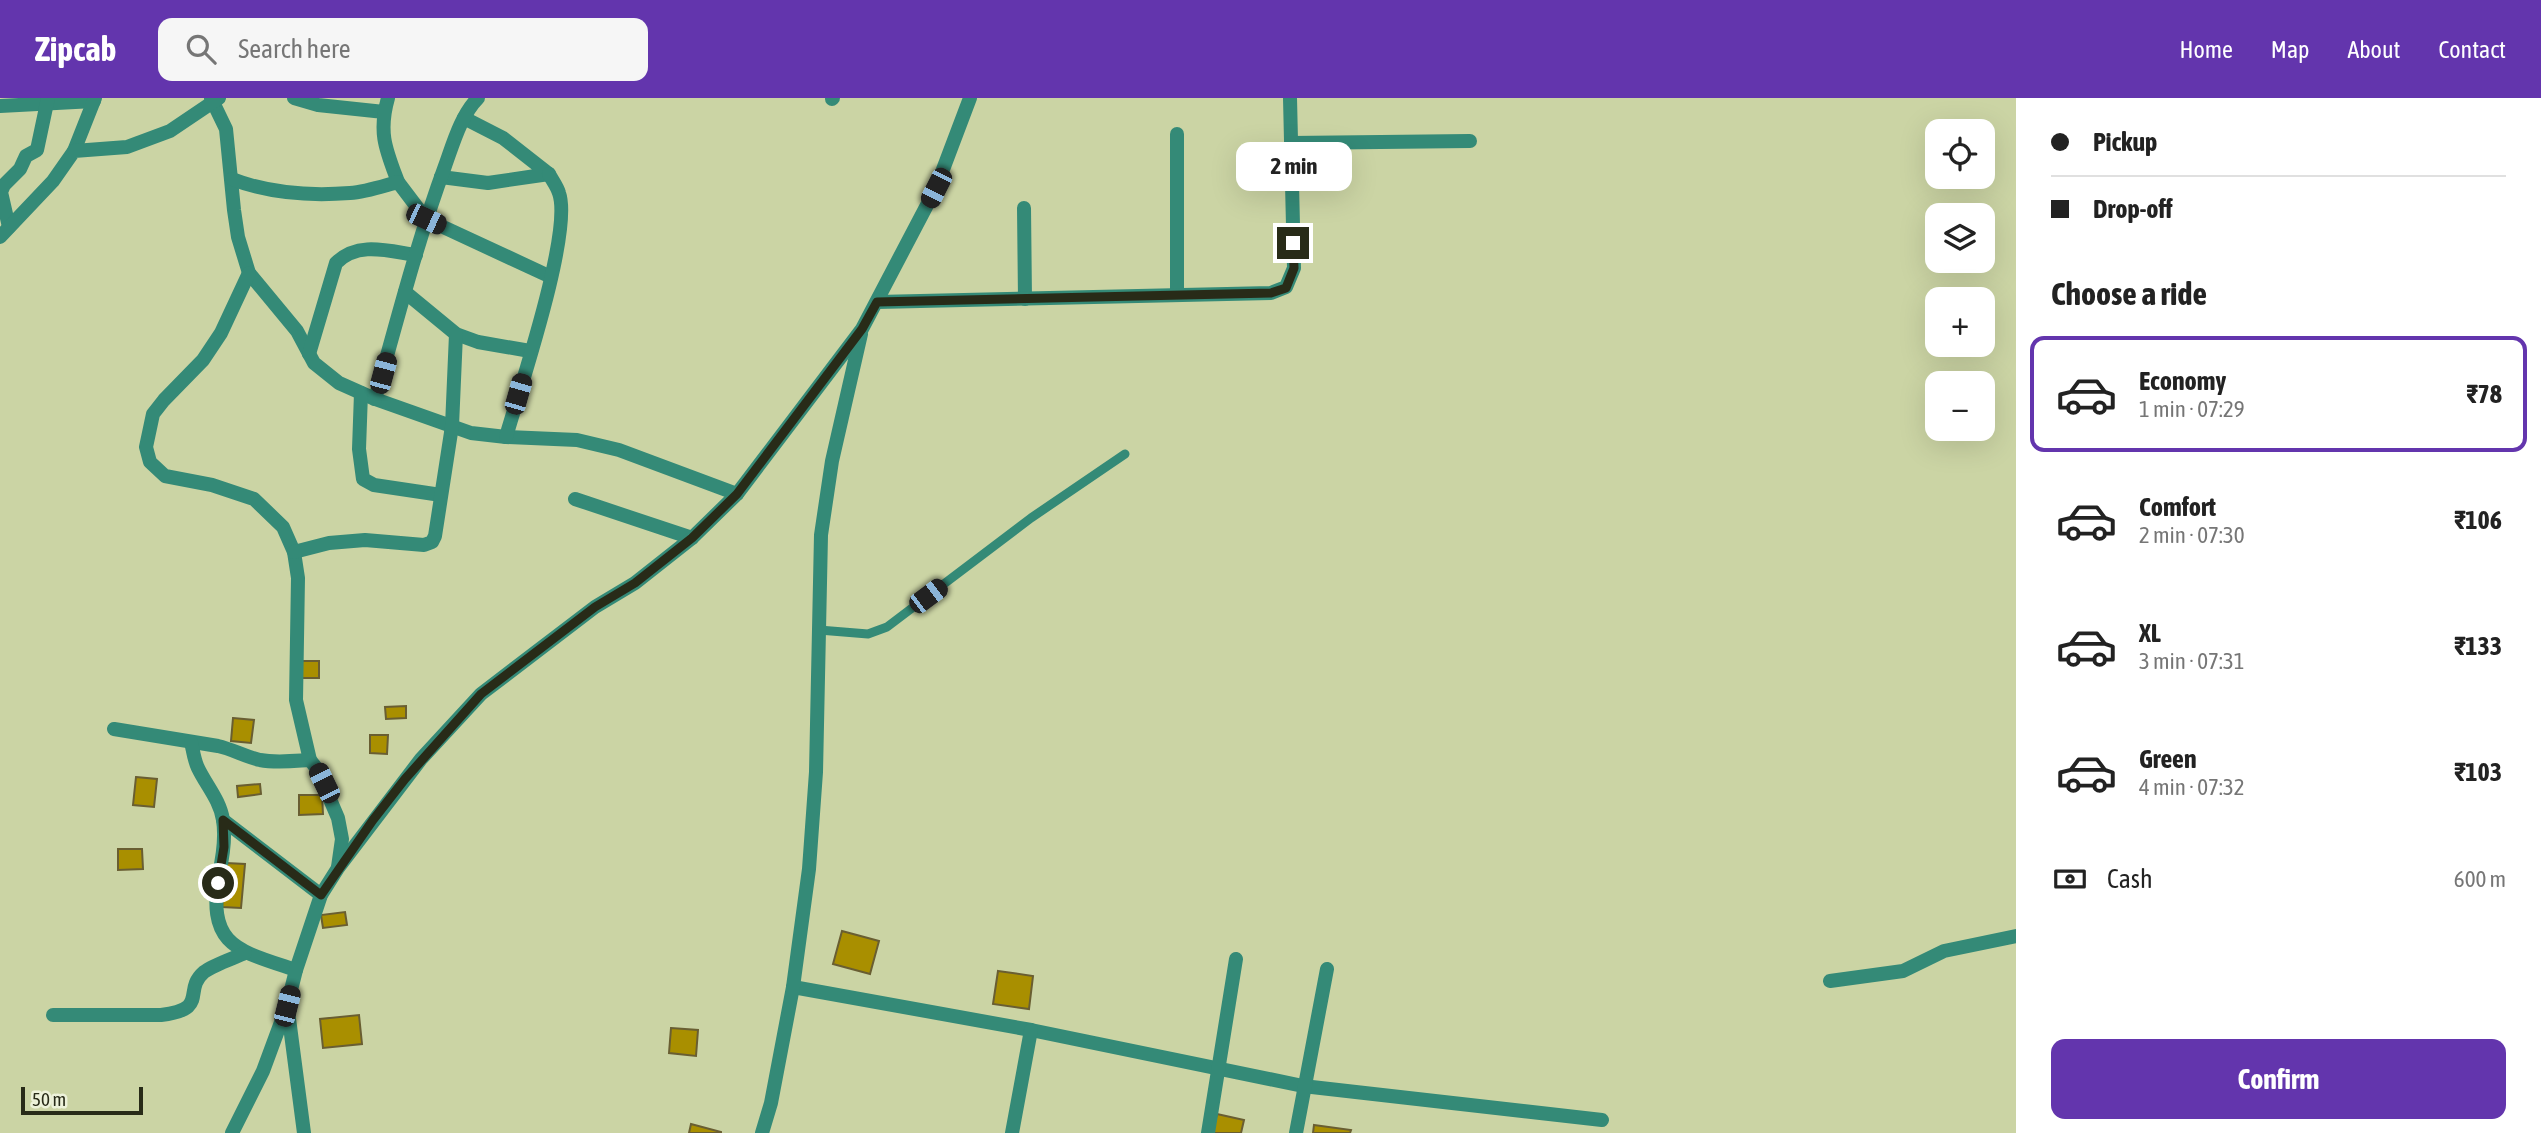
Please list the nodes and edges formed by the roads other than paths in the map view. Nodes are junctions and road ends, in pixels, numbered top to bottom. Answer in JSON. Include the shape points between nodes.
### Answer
{"nodes":[{"id":1,"x":294,"y":98,"type":"edge"},
{"id":2,"x":478,"y":98,"type":"edge"},
{"id":3,"x":970,"y":98,"type":"edge"},
{"id":4,"x":1290,"y":98,"type":"edge"},
{"id":5,"x":95,"y":99,"type":"edge"},
{"id":6,"x":48,"y":100,"type":"edge"},
{"id":7,"x":214,"y":100,"type":"edge"},
{"id":8,"x":386,"y":105,"type":"edge"},
{"id":9,"x":0,"y":106,"type":"edge"},
{"id":10,"x":464,"y":118,"type":"junction"},
{"id":11,"x":1177,"y":134,"type":"dead end"},
{"id":12,"x":1470,"y":141,"type":"dead end"},
{"id":13,"x":1291,"y":143,"type":"junction"},
{"id":14,"x":74,"y":151,"type":"junction"},
{"id":15,"x":549,"y":174,"type":"junction"},
{"id":16,"x":441,"y":177,"type":"junction"},
{"id":17,"x":232,"y":179,"type":"junction"},
{"id":18,"x":398,"y":182,"type":"junction"},
{"id":19,"x":1024,"y":208,"type":"dead end"},
{"id":20,"x":426,"y":219,"type":"junction"},
{"id":21,"x":5,"y":232,"type":"edge"},
{"id":22,"x":416,"y":255,"type":"junction"},
{"id":23,"x":248,"y":273,"type":"junction"},
{"id":24,"x":551,"y":276,"type":"junction"},
{"id":25,"x":405,"y":292,"type":"junction"},
{"id":26,"x":1177,"y":295,"type":"junction"},
{"id":27,"x":1025,"y":299,"type":"junction"},
{"id":28,"x":877,"y":302,"type":"junction"},
{"id":29,"x":862,"y":329,"type":"junction"},
{"id":30,"x":456,"y":334,"type":"junction"},
{"id":31,"x":530,"y":351,"type":"junction"},
{"id":32,"x":309,"y":354,"type":"junction"},
{"id":33,"x":361,"y":393,"type":"junction"},
{"id":34,"x":375,"y":399,"type":"junction"},
{"id":35,"x":452,"y":426,"type":"junction"},
{"id":36,"x":506,"y":437,"type":"junction"},
{"id":37,"x":1125,"y":454,"type":"dead end"},
{"id":38,"x":737,"y":494,"type":"junction"},
{"id":39,"x":442,"y":495,"type":"junction"},
{"id":40,"x":575,"y":499,"type":"dead end"},
{"id":41,"x":692,"y":538,"type":"junction"},
{"id":42,"x":294,"y":552,"type":"junction"},
{"id":43,"x":819,"y":630,"type":"junction"},
{"id":44,"x":114,"y":729,"type":"dead end"},
{"id":45,"x":191,"y":742,"type":"junction"},
{"id":46,"x":310,"y":760,"type":"junction"},
{"id":47,"x":223,"y":820,"type":"junction"},
{"id":48,"x":338,"y":869,"type":"junction"},
{"id":49,"x":321,"y":895,"type":"junction"},
{"id":50,"x":2016,"y":936,"type":"edge"},
{"id":51,"x":245,"y":953,"type":"junction"},
{"id":52,"x":1236,"y":959,"type":"dead end"},
{"id":53,"x":1327,"y":969,"type":"dead end"},
{"id":54,"x":296,"y":970,"type":"junction"},
{"id":55,"x":1830,"y":981,"type":"dead end"},
{"id":56,"x":793,"y":987,"type":"junction"},
{"id":57,"x":287,"y":1006,"type":"junction"},
{"id":58,"x":53,"y":1015,"type":"dead end"},
{"id":59,"x":1031,"y":1030,"type":"junction"},
{"id":60,"x":1219,"y":1067,"type":"junction"},
{"id":61,"x":1303,"y":1086,"type":"junction"},
{"id":62,"x":1602,"y":1120,"type":"dead end"},
{"id":63,"x":232,"y":1133,"type":"edge"},
{"id":64,"x":304,"y":1133,"type":"edge"},
{"id":65,"x":762,"y":1133,"type":"edge"},
{"id":66,"x":1012,"y":1133,"type":"edge"},
{"id":67,"x":1208,"y":1133,"type":"edge"},
{"id":68,"x":1296,"y":1133,"type":"edge"}],
"edges":[{"from":1,"to":8,"type":"street","via":[[318,105]]},
{"from":2,"to":10,"type":"street"},
{"from":3,"to":28,"type":"street","via":[[936,188]]},
{"from":4,"to":13,"type":"street"},
{"from":5,"to":6,"type":"street"},
{"from":5,"to":14,"type":"street"},
{"from":6,"to":9,"type":"street"},
{"from":6,"to":21,"type":"street","via":[[37,150],[26,156],[1,192]]},
{"from":7,"to":14,"type":"street","via":[[170,131],[127,147]]},
{"from":7,"to":17,"type":"street","via":[[226,130]]},
{"from":8,"to":18,"type":"street","via":[[383,144]]},
{"from":10,"to":15,"type":"street","via":[[503,138]]},
{"from":10,"to":16,"type":"street"},
{"from":11,"to":26,"type":"street"},
{"from":12,"to":13,"type":"street"},
{"from":13,"to":26,"type":"street","via":[[1294,268],[1286,288],[1271,293]]},
{"from":14,"to":21,"type":"street"},
{"from":15,"to":16,"type":"street","via":[[488,183]]},
{"from":15,"to":24,"type":"street","via":[[560,194],[560,230]]},
{"from":16,"to":20,"type":"street"},
{"from":17,"to":18,"type":"street","via":[[255,188],[292,192],[351,193]]},
{"from":17,"to":23,"type":"street","via":[[238,237]]},
{"from":18,"to":20,"type":"street"},
{"from":19,"to":27,"type":"street"},
{"from":20,"to":22,"type":"street"},
{"from":20,"to":24,"type":"street"},
{"from":22,"to":25,"type":"street"},
{"from":22,"to":32,"type":"street","via":[[374,248],[345,254],[336,263]]},
{"from":23,"to":32,"type":"street","via":[[297,331]]},
{"from":23,"to":42,"type":"street","via":[[203,360],[153,414],[146,447],[150,462],[165,476],[254,499],[283,527]]},
{"from":24,"to":31,"type":"street"},
{"from":25,"to":30,"type":"street"},
{"from":25,"to":34,"type":"street"},
{"from":26,"to":27,"type":"street"},
{"from":27,"to":28,"type":"street"},
{"from":28,"to":29,"type":"street"},
{"from":29,"to":38,"type":"street"},
{"from":29,"to":43,"type":"street","via":[[832,461],[821,535]]},
{"from":30,"to":31,"type":"street"},
{"from":30,"to":35,"type":"street"},
{"from":31,"to":36,"type":"street"},
{"from":32,"to":33,"type":"street","via":[[339,383]]},
{"from":33,"to":34,"type":"street"},
{"from":33,"to":39,"type":"street","via":[[363,479],[374,485]]},
{"from":34,"to":35,"type":"street"},
{"from":35,"to":36,"type":"street"},
{"from":35,"to":39,"type":"street"},
{"from":36,"to":38,"type":"street","via":[[577,440],[620,450]]},
{"from":37,"to":43,"type":"lane","via":[[1031,517],[887,627],[868,634]]},
{"from":38,"to":41,"type":"street"},
{"from":39,"to":42,"type":"street","via":[[432,542],[365,540]]},
{"from":40,"to":41,"type":"street"},
{"from":41,"to":48,"type":"street","via":[[481,694],[421,759]]},
{"from":42,"to":46,"type":"street","via":[[298,578],[296,700]]},
{"from":43,"to":56,"type":"street","via":[[809,869]]},
{"from":44,"to":45,"type":"street"},
{"from":45,"to":46,"type":"street","via":[[258,760]]},
{"from":45,"to":47,"type":"street","via":[[197,766]]},
{"from":46,"to":48,"type":"street","via":[[338,818],[342,839]]},
{"from":47,"to":49,"type":"street"},
{"from":47,"to":51,"type":"street","via":[[215,911],[221,932]]},
{"from":48,"to":49,"type":"street"},
{"from":49,"to":54,"type":"street"},
{"from":50,"to":55,"type":"street","via":[[1944,951],[1903,971]]},
{"from":51,"to":54,"type":"street"},
{"from":51,"to":58,"type":"street","via":[[204,972],[192,1002],[177,1013]]},
{"from":52,"to":60,"type":"street"},
{"from":53,"to":61,"type":"street"},
{"from":54,"to":57,"type":"street"},
{"from":56,"to":59,"type":"street"},
{"from":56,"to":65,"type":"street"},
{"from":57,"to":63,"type":"street"},
{"from":57,"to":64,"type":"street"},
{"from":59,"to":60,"type":"street"},
{"from":59,"to":66,"type":"street"},
{"from":60,"to":61,"type":"street"},
{"from":60,"to":67,"type":"street"},
{"from":61,"to":62,"type":"street"},
{"from":61,"to":68,"type":"street"}]}
